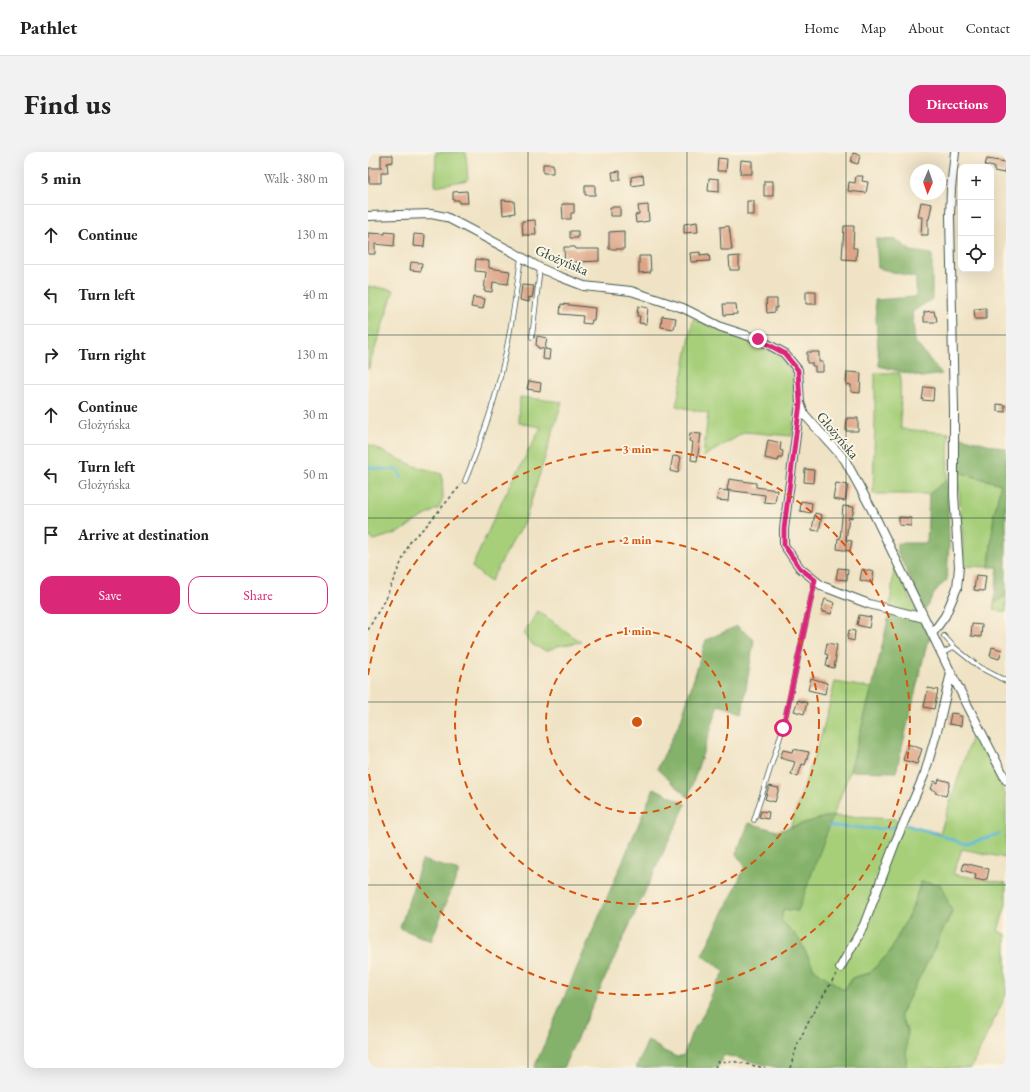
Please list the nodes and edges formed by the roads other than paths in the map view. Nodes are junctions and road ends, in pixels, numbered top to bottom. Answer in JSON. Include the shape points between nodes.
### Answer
{"nodes":[{"id":1,"x":955,"y":152,"type":"edge"},
{"id":2,"x":368,"y":216,"type":"edge"},
{"id":3,"x":521,"y":256,"type":"junction"},
{"id":4,"x":540,"y":268,"type":"junction"},
{"id":5,"x":532,"y":338,"type":"dead end"},
{"id":6,"x":800,"y":403,"type":"junction"},
{"id":7,"x":465,"y":481,"type":"road end"},
{"id":8,"x":815,"y":580,"type":"junction"},
{"id":9,"x":924,"y":618,"type":"junction"},
{"id":10,"x":932,"y":634,"type":"junction"},
{"id":11,"x":944,"y":636,"type":"dead end"},
{"id":12,"x":954,"y":647,"type":"junction"},
{"id":13,"x":941,"y":654,"type":"junction"},
{"id":14,"x":951,"y":673,"type":"junction"},
{"id":15,"x":1006,"y":681,"type":"edge"},
{"id":16,"x":1006,"y":780,"type":"edge"},
{"id":17,"x":754,"y":820,"type":"dead end"},
{"id":18,"x":840,"y":968,"type":"road end"}],
"edges":[{"from":1,"to":10,"type":"street","via":[[950,216],[954,496],[959,567],[957,588],[945,616]]},
{"from":2,"to":3,"type":"street","name":"Głożyńska","via":[[431,214],[446,217]]},
{"from":3,"to":4,"type":"street","name":"Głożyńska"},
{"from":3,"to":7,"type":"lane","via":[[513,314],[498,388]]},
{"from":4,"to":5,"type":"lane"},
{"from":4,"to":6,"type":"street","name":"Głożyńska","via":[[584,286],[631,291],[668,303],[721,327],[758,339],[784,353],[798,370]]},
{"from":6,"to":8,"type":"street","via":[[784,545],[800,568]]},
{"from":6,"to":9,"type":"street","name":"Głożyńska","via":[[804,414],[846,460]]},
{"from":8,"to":9,"type":"street","via":[[822,586],[869,604]]},
{"from":8,"to":17,"type":"lane","via":[[783,728]]},
{"from":9,"to":10,"type":"street","name":"Głożyńska"},
{"from":10,"to":13,"type":"street","name":"Głożyńska"},
{"from":11,"to":12,"type":"lane"},
{"from":12,"to":13,"type":"lane"},
{"from":12,"to":15,"type":"lane","via":[[979,667]]},
{"from":13,"to":14,"type":"street","name":"Głożyńska"},
{"from":14,"to":16,"type":"street","name":"Głożyńska"},
{"from":14,"to":18,"type":"street","via":[[925,773],[864,925]]}]}
